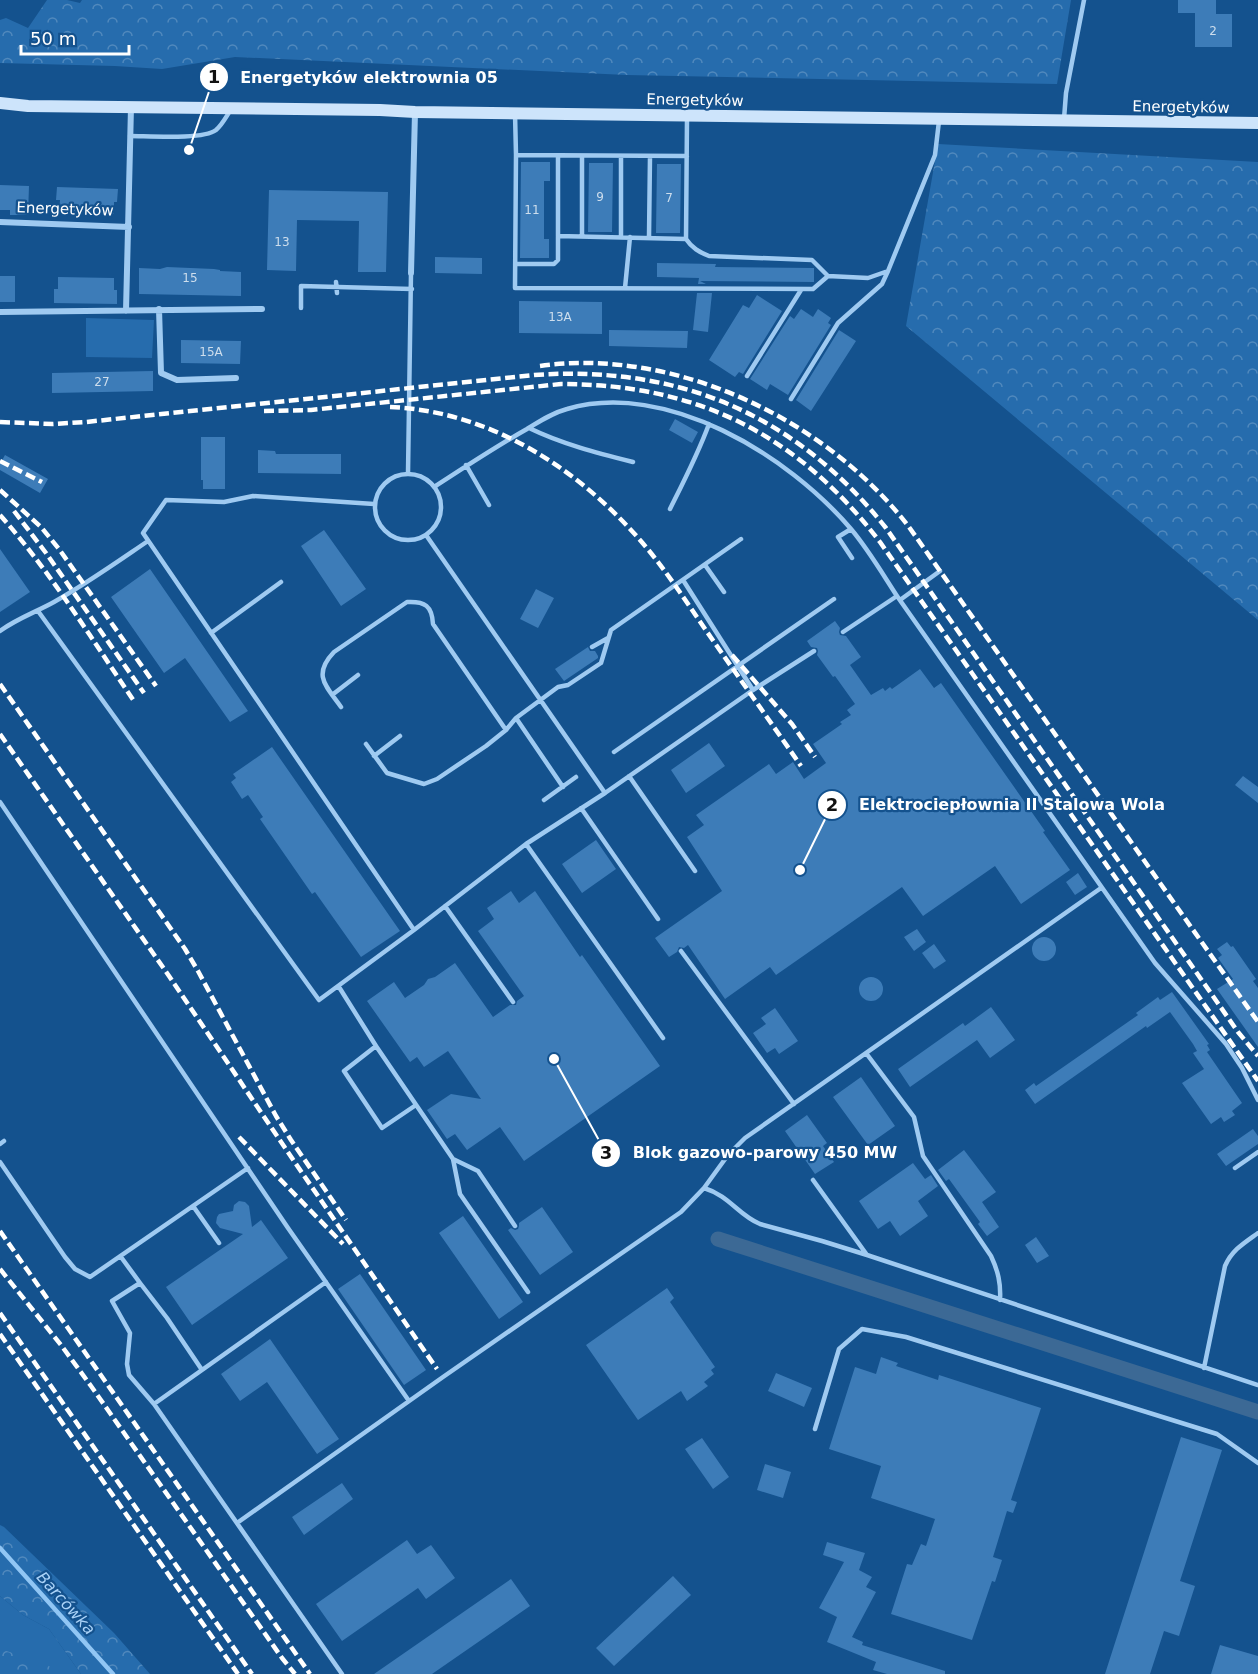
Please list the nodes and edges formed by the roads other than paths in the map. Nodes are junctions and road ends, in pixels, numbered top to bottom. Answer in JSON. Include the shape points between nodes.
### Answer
{"nodes":[{"id":1,"x":1084,"y":0,"type":"edge"},
{"id":2,"x":0,"y":103,"type":"edge"},
{"id":3,"x":28,"y":106,"type":"junction"},
{"id":4,"x":131,"y":107,"type":"junction"},
{"id":5,"x":231,"y":108,"type":"junction"},
{"id":6,"x":0,"y":109,"type":"edge"},
{"id":7,"x":415,"y":112,"type":"junction"},
{"id":8,"x":515,"y":113,"type":"junction"},
{"id":9,"x":687,"y":115,"type":"junction"},
{"id":10,"x":939,"y":118,"type":"junction"},
{"id":11,"x":1064,"y":121,"type":"junction"},
{"id":12,"x":1258,"y":123,"type":"edge"},
{"id":13,"x":130,"y":136,"type":"junction"},
{"id":14,"x":516,"y":155,"type":"junction"},
{"id":15,"x":558,"y":156,"type":"junction"},
{"id":16,"x":582,"y":156,"type":"junction"},
{"id":17,"x":621,"y":156,"type":"junction"},
{"id":18,"x":650,"y":156,"type":"junction"},
{"id":19,"x":687,"y":156,"type":"junction"},
{"id":20,"x":0,"y":222,"type":"edge"},
{"id":21,"x":129,"y":227,"type":"junction"},
{"id":22,"x":558,"y":236,"type":"junction"},
{"id":23,"x":582,"y":237,"type":"junction"},
{"id":24,"x":621,"y":237,"type":"junction"},
{"id":25,"x":630,"y":237,"type":"junction"},
{"id":26,"x":649,"y":237,"type":"junction"},
{"id":27,"x":686,"y":239,"type":"junction"},
{"id":28,"x":515,"y":264,"type":"junction"},
{"id":29,"x":888,"y":271,"type":"junction"},
{"id":30,"x":411,"y":273,"type":"joint"},
{"id":31,"x":828,"y":276,"type":"junction"},
{"id":32,"x":625,"y":288,"type":"junction"},
{"id":33,"x":412,"y":289,"type":"junction"},
{"id":34,"x":801,"y":289,"type":"junction"},
{"id":35,"x":301,"y":308,"type":"dead end"},
{"id":36,"x":159,"y":309,"type":"junction"},
{"id":37,"x":262,"y":309,"type":"dead end"},
{"id":38,"x":126,"y":311,"type":"junction"},
{"id":39,"x":0,"y":312,"type":"edge"},
{"id":40,"x":747,"y":376,"type":"dead end"},
{"id":41,"x":237,"y":378,"type":"dead end"},
{"id":42,"x":791,"y":399,"type":"dead end"},
{"id":43,"x":709,"y":424,"type":"junction"},
{"id":44,"x":529,"y":428,"type":"junction"},
{"id":45,"x":633,"y":462,"type":"dead end"},
{"id":46,"x":466,"y":465,"type":"junction"},
{"id":47,"x":408,"y":473,"type":"junction"},
{"id":48,"x":434,"y":487,"type":"junction"},
{"id":49,"x":374,"y":504,"type":"junction"},
{"id":50,"x":489,"y":505,"type":"dead end"},
{"id":51,"x":670,"y":509,"type":"dead end"},
{"id":52,"x":851,"y":529,"type":"junction"},
{"id":53,"x":426,"y":535,"type":"junction"},
{"id":54,"x":741,"y":539,"type":"dead end"},
{"id":55,"x":148,"y":542,"type":"junction"},
{"id":56,"x":852,"y":558,"type":"dead end"},
{"id":57,"x":705,"y":565,"type":"junction"},
{"id":58,"x":940,"y":571,"type":"dead end"},
{"id":59,"x":683,"y":580,"type":"junction"},
{"id":60,"x":281,"y":582,"type":"dead end"},
{"id":61,"x":724,"y":592,"type":"dead end"},
{"id":62,"x":898,"y":598,"type":"junction"},
{"id":63,"x":834,"y":599,"type":"dead end"},
{"id":64,"x":38,"y":611,"type":"junction"},
{"id":65,"x":0,"y":631,"type":"edge"},
{"id":66,"x":843,"y":632,"type":"dead end"},
{"id":67,"x":211,"y":633,"type":"junction"},
{"id":68,"x":609,"y":638,"type":"junction"},
{"id":69,"x":592,"y":647,"type":"dead end"},
{"id":70,"x":814,"y":651,"type":"dead end"},
{"id":71,"x":738,"y":666,"type":"junction"},
{"id":72,"x":358,"y":675,"type":"dead end"},
{"id":73,"x":753,"y":690,"type":"junction"},
{"id":74,"x":332,"y":695,"type":"junction"},
{"id":75,"x":541,"y":700,"type":"junction"},
{"id":76,"x":341,"y":707,"type":"dead end"},
{"id":77,"x":516,"y":718,"type":"junction"},
{"id":78,"x":506,"y":730,"type":"junction"},
{"id":79,"x":400,"y":736,"type":"dead end"},
{"id":80,"x":366,"y":744,"type":"dead end"},
{"id":81,"x":614,"y":752,"type":"dead end"},
{"id":82,"x":374,"y":756,"type":"junction"},
{"id":83,"x":629,"y":776,"type":"junction"},
{"id":84,"x":576,"y":777,"type":"dead end"},
{"id":85,"x":563,"y":787,"type":"junction"},
{"id":86,"x":605,"y":793,"type":"junction"},
{"id":87,"x":544,"y":800,"type":"dead end"},
{"id":88,"x":0,"y":802,"type":"edge"},
{"id":89,"x":580,"y":808,"type":"junction"},
{"id":90,"x":526,"y":844,"type":"junction"},
{"id":91,"x":695,"y":872,"type":"dead end"},
{"id":92,"x":1101,"y":888,"type":"junction"},
{"id":93,"x":445,"y":906,"type":"junction"},
{"id":94,"x":658,"y":919,"type":"dead end"},
{"id":95,"x":414,"y":930,"type":"junction"},
{"id":96,"x":681,"y":951,"type":"dead end"},
{"id":97,"x":339,"y":987,"type":"junction"},
{"id":98,"x":513,"y":1002,"type":"dead end"},
{"id":99,"x":663,"y":1038,"type":"dead end"},
{"id":100,"x":376,"y":1046,"type":"junction"},
{"id":101,"x":866,"y":1053,"type":"junction"},
{"id":102,"x":1258,"y":1100,"type":"edge"},
{"id":103,"x":794,"y":1104,"type":"junction"},
{"id":104,"x":416,"y":1105,"type":"junction"},
{"id":105,"x":1258,"y":1152,"type":"edge"},
{"id":106,"x":453,"y":1160,"type":"junction"},
{"id":107,"x":0,"y":1162,"type":"edge"},
{"id":108,"x":1235,"y":1167,"type":"dead end"},
{"id":109,"x":248,"y":1168,"type":"junction"},
{"id":110,"x":813,"y":1180,"type":"dead end"},
{"id":111,"x":704,"y":1188,"type":"junction"},
{"id":112,"x":193,"y":1206,"type":"junction"},
{"id":113,"x":515,"y":1226,"type":"dead end"},
{"id":114,"x":1258,"y":1233,"type":"edge"},
{"id":115,"x":219,"y":1243,"type":"dead end"},
{"id":116,"x":867,"y":1256,"type":"junction"},
{"id":117,"x":121,"y":1257,"type":"junction"},
{"id":118,"x":140,"y":1282,"type":"junction"},
{"id":119,"x":326,"y":1282,"type":"junction"},
{"id":120,"x":528,"y":1292,"type":"dead end"},
{"id":121,"x":1000,"y":1300,"type":"junction"},
{"id":122,"x":1204,"y":1368,"type":"junction"},
{"id":123,"x":202,"y":1370,"type":"junction"},
{"id":124,"x":1258,"y":1384,"type":"edge"},
{"id":125,"x":409,"y":1401,"type":"junction"},
{"id":126,"x":154,"y":1404,"type":"junction"},
{"id":127,"x":815,"y":1430,"type":"dead end"},
{"id":128,"x":1258,"y":1463,"type":"edge"},
{"id":129,"x":237,"y":1523,"type":"junction"},
{"id":130,"x":342,"y":1674,"type":"edge"}],
"edges":[{"from":1,"to":11,"type":"lane"},
{"from":2,"to":3,"type":"main road","name":"Energetyków"},
{"from":3,"to":4,"type":"main road","name":"Energetyków"},
{"from":3,"to":6,"type":"main road","name":"Energetyków"},
{"from":4,"to":5,"type":"main road","name":"Energetyków"},
{"from":4,"to":13,"type":"street","name":"Energetyków"},
{"from":5,"to":7,"type":"main road","name":"Energetyków"},
{"from":5,"to":13,"type":"lane","via":[[209,134]]},
{"from":7,"to":8,"type":"main road","name":"Energetyków"},
{"from":7,"to":30,"type":"street"},
{"from":8,"to":9,"type":"main road","name":"Energetyków"},
{"from":8,"to":14,"type":"lane"},
{"from":9,"to":10,"type":"main road","name":"Energetyków"},
{"from":9,"to":19,"type":"lane"},
{"from":10,"to":11,"type":"main road","name":"Energetyków"},
{"from":10,"to":29,"type":"lane","via":[[935,155]]},
{"from":11,"to":12,"type":"main road","name":"Energetyków"},
{"from":13,"to":21,"type":"street","name":"Energetyków"},
{"from":14,"to":15,"type":"lane"},
{"from":14,"to":28,"type":"lane"},
{"from":15,"to":16,"type":"lane"},
{"from":15,"to":22,"type":"lane"},
{"from":16,"to":17,"type":"lane"},
{"from":16,"to":23,"type":"lane"},
{"from":17,"to":18,"type":"lane"},
{"from":17,"to":24,"type":"lane"},
{"from":18,"to":19,"type":"lane"},
{"from":18,"to":26,"type":"lane"},
{"from":19,"to":27,"type":"lane"},
{"from":20,"to":21,"type":"street","name":"Energetyków"},
{"from":21,"to":38,"type":"street","name":"Energetyków"},
{"from":22,"to":23,"type":"lane"},
{"from":22,"to":28,"type":"lane","via":[[558,260],[554,264]]},
{"from":23,"to":24,"type":"lane"},
{"from":24,"to":25,"type":"lane"},
{"from":25,"to":26,"type":"lane"},
{"from":25,"to":32,"type":"lane"},
{"from":26,"to":27,"type":"lane"},
{"from":27,"to":31,"type":"lane","via":[[697,251],[709,256],[812,260]]},
{"from":28,"to":32,"type":"lane","via":[[515,288]]},
{"from":29,"to":31,"type":"lane","via":[[868,278]]},
{"from":29,"to":42,"type":"lane","via":[[882,284],[838,323]]},
{"from":30,"to":33,"type":"lane"},
{"from":31,"to":34,"type":"lane","via":[[813,289]]},
{"from":32,"to":34,"type":"lane"},
{"from":33,"to":35,"type":"lane","via":[[301,286]]},
{"from":33,"to":47,"type":"lane"},
{"from":34,"to":40,"type":"lane"},
{"from":36,"to":37,"type":"street"},
{"from":36,"to":38,"type":"street"},
{"from":36,"to":41,"type":"street","via":[[161,373],[177,380]]},
{"from":38,"to":39,"type":"street"},
{"from":43,"to":44,"type":"lane","via":[[644,405],[591,403],[544,417]]},
{"from":43,"to":51,"type":"lane"},
{"from":43,"to":52,"type":"lane","via":[[779,465]]},
{"from":44,"to":45,"type":"lane","via":[[581,449]]},
{"from":44,"to":46,"type":"lane"},
{"from":46,"to":48,"type":"lane"},
{"from":46,"to":50,"type":"lane"},
{"from":47,"to":48,"type":"lane","via":[[423,477]]},
{"from":47,"to":49,"type":"lane","via":[[381,486]]},
{"from":48,"to":53,"type":"lane","via":[[441,501],[440,516]]},
{"from":49,"to":53,"type":"lane","via":[[379,525],[386,533],[406,541]]},
{"from":49,"to":55,"type":"lane","via":[[253,496],[224,502],[166,500],[143,534]]},
{"from":52,"to":56,"type":"lane","via":[[838,537]]},
{"from":52,"to":62,"type":"lane"},
{"from":53,"to":75,"type":"lane"},
{"from":54,"to":57,"type":"lane"},
{"from":55,"to":64,"type":"lane"},
{"from":55,"to":67,"type":"lane"},
{"from":57,"to":59,"type":"lane"},
{"from":57,"to":61,"type":"lane"},
{"from":58,"to":62,"type":"lane"},
{"from":59,"to":68,"type":"lane","via":[[611,630]]},
{"from":59,"to":71,"type":"lane"},
{"from":60,"to":67,"type":"lane"},
{"from":62,"to":66,"type":"lane"},
{"from":62,"to":92,"type":"lane"},
{"from":63,"to":71,"type":"lane"},
{"from":64,"to":65,"type":"lane"},
{"from":64,"to":97,"type":"lane","via":[[319,1000]]},
{"from":67,"to":95,"type":"lane"},
{"from":68,"to":69,"type":"lane"},
{"from":68,"to":75,"type":"lane","via":[[601,663]]},
{"from":70,"to":73,"type":"lane"},
{"from":71,"to":73,"type":"lane"},
{"from":71,"to":81,"type":"lane"},
{"from":72,"to":74,"type":"lane"},
{"from":73,"to":83,"type":"lane"},
{"from":74,"to":76,"type":"lane"},
{"from":74,"to":78,"type":"lane","via":[[322,673],[334,652],[407,602],[416,602],[425,604],[432,613],[433,624]]},
{"from":75,"to":77,"type":"lane"},
{"from":75,"to":86,"type":"lane"},
{"from":77,"to":78,"type":"lane"},
{"from":77,"to":85,"type":"lane"},
{"from":78,"to":82,"type":"lane","via":[[437,779],[424,783],[387,773]]},
{"from":79,"to":82,"type":"lane"},
{"from":80,"to":82,"type":"lane"},
{"from":83,"to":86,"type":"lane"},
{"from":83,"to":91,"type":"lane"},
{"from":84,"to":85,"type":"lane"},
{"from":85,"to":87,"type":"lane"},
{"from":86,"to":89,"type":"lane"},
{"from":88,"to":109,"type":"lane"},
{"from":89,"to":90,"type":"lane"},
{"from":89,"to":94,"type":"lane"},
{"from":90,"to":93,"type":"lane"},
{"from":90,"to":99,"type":"lane"},
{"from":92,"to":101,"type":"lane"},
{"from":92,"to":102,"type":"lane","via":[[1155,963],[1226,1044]]},
{"from":93,"to":95,"type":"lane"},
{"from":93,"to":98,"type":"lane"},
{"from":95,"to":97,"type":"lane"},
{"from":96,"to":103,"type":"lane"},
{"from":97,"to":100,"type":"lane"},
{"from":100,"to":104,"type":"lane"},
{"from":100,"to":104,"type":"lane","via":[[344,1071],[382,1128]]},
{"from":101,"to":103,"type":"lane"},
{"from":101,"to":121,"type":"lane","via":[[914,1117],[923,1156],[991,1256],[998,1271]]},
{"from":103,"to":111,"type":"lane","via":[[745,1138]]},
{"from":104,"to":106,"type":"lane"},
{"from":105,"to":108,"type":"lane"},
{"from":106,"to":113,"type":"lane","via":[[478,1171]]},
{"from":106,"to":120,"type":"lane","via":[[460,1194]]},
{"from":107,"to":117,"type":"lane","via":[[75,1269],[90,1278]]},
{"from":109,"to":112,"type":"lane"},
{"from":109,"to":119,"type":"lane"},
{"from":110,"to":116,"type":"lane"},
{"from":111,"to":116,"type":"lane","via":[[726,1198],[750,1220]]},
{"from":111,"to":125,"type":"lane","via":[[681,1212]]},
{"from":112,"to":115,"type":"lane"},
{"from":112,"to":117,"type":"lane"},
{"from":114,"to":122,"type":"lane","via":[[1236,1249],[1225,1266]]},
{"from":116,"to":121,"type":"lane"},
{"from":117,"to":118,"type":"lane"},
{"from":118,"to":123,"type":"lane"},
{"from":118,"to":126,"type":"lane","via":[[112,1301],[130,1333],[129,1375]]},
{"from":119,"to":123,"type":"lane"},
{"from":119,"to":125,"type":"lane"},
{"from":121,"to":122,"type":"lane"},
{"from":122,"to":124,"type":"lane"},
{"from":123,"to":126,"type":"lane"},
{"from":125,"to":129,"type":"lane"},
{"from":126,"to":129,"type":"lane"},
{"from":127,"to":128,"type":"lane","via":[[839,1349],[862,1329],[906,1337],[1217,1434]]},
{"from":129,"to":130,"type":"lane"}]}
